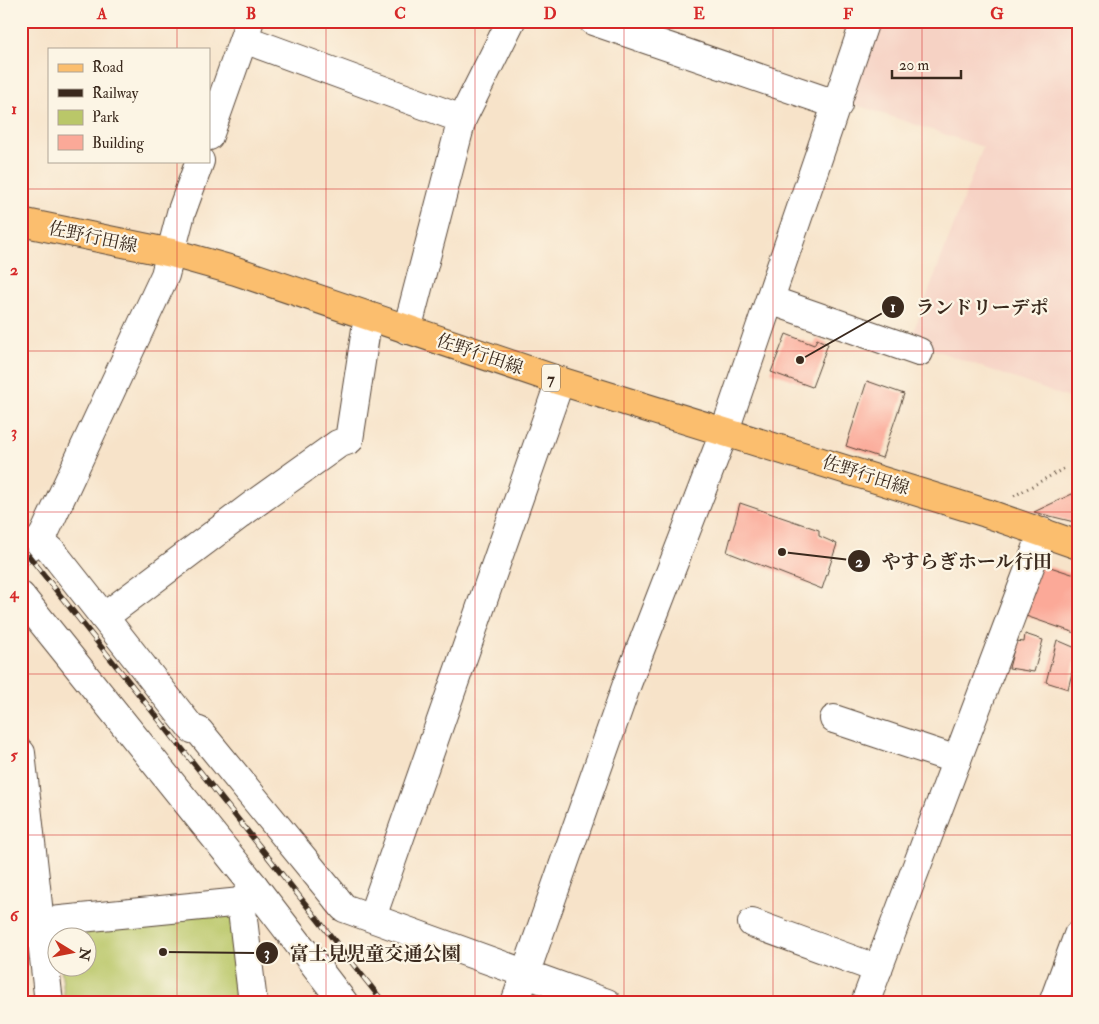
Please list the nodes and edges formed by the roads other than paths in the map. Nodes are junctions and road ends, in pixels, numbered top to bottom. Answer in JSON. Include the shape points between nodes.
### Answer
{"nodes":[{"id":1,"x":511,"y":21,"type":"edge"},
{"id":2,"x":593,"y":21,"type":"edge"},
{"id":3,"x":865,"y":21,"type":"edge"},
{"id":4,"x":246,"y":30,"type":"edge"},
{"id":5,"x":838,"y":105,"type":"junction"},
{"id":6,"x":462,"y":119,"type":"junction"},
{"id":7,"x":210,"y":133,"type":"edge"},
{"id":8,"x":200,"y":162,"type":"edge"},
{"id":9,"x":21,"y":222,"type":"edge"},
{"id":10,"x":172,"y":254,"type":"junction"},
{"id":11,"x":770,"y":300,"type":"junction"},
{"id":12,"x":368,"y":316,"type":"junction"},
{"id":13,"x":407,"y":330,"type":"junction"},
{"id":14,"x":919,"y":352,"type":"dead end"},
{"id":15,"x":560,"y":381,"type":"junction"},
{"id":16,"x":725,"y":430,"type":"junction"},
{"id":17,"x":1043,"y":532,"type":"junction"},
{"id":18,"x":1078,"y":545,"type":"edge"},
{"id":19,"x":31,"y":546,"type":"edge"},
{"id":20,"x":21,"y":596,"type":"edge"},
{"id":21,"x":104,"y":617,"type":"junction"},
{"id":22,"x":834,"y":719,"type":"dead end"},
{"id":23,"x":21,"y":753,"type":"edge"},
{"id":24,"x":957,"y":760,"type":"junction"},
{"id":25,"x":247,"y":894,"type":"junction"},
{"id":26,"x":372,"y":917,"type":"junction"},
{"id":27,"x":40,"y":922,"type":"junction"},
{"id":28,"x":752,"y":923,"type":"dead end"},
{"id":29,"x":1078,"y":935,"type":"edge"},
{"id":30,"x":878,"y":969,"type":"junction"},
{"id":31,"x":525,"y":972,"type":"junction"},
{"id":32,"x":48,"y":1003,"type":"edge"},
{"id":33,"x":253,"y":1003,"type":"edge"},
{"id":34,"x":344,"y":1003,"type":"edge"},
{"id":35,"x":515,"y":1003,"type":"edge"},
{"id":36,"x":607,"y":1003,"type":"edge"},
{"id":37,"x":865,"y":1003,"type":"edge"},
{"id":38,"x":1053,"y":1003,"type":"edge"}],
"edges":[{"from":1,"to":6,"type":"street"},
{"from":2,"to":5,"type":"street"},
{"from":3,"to":5,"type":"street"},
{"from":4,"to":6,"type":"street"},
{"from":4,"to":7,"type":"street"},
{"from":5,"to":11,"type":"street"},
{"from":6,"to":13,"type":"street"},
{"from":8,"to":10,"type":"street","via":[[181,213]]},
{"from":9,"to":10,"type":"main road","name":"佐野行田線","number":"7"},
{"from":10,"to":12,"type":"main road","name":"佐野行田線","number":"7","via":[[236,271]]},
{"from":10,"to":19,"type":"street","via":[[165,275]]},
{"from":11,"to":14,"type":"street"},
{"from":11,"to":16,"type":"street"},
{"from":12,"to":13,"type":"main road","name":"佐野行田線","number":"7"},
{"from":12,"to":21,"type":"street","via":[[349,440],[338,444],[254,504]]},
{"from":13,"to":15,"type":"main road","name":"佐野行田線","number":"7"},
{"from":15,"to":16,"type":"main road","name":"佐野行田線","number":"7"},
{"from":15,"to":26,"type":"street"},
{"from":16,"to":17,"type":"main road","name":"佐野行田線","number":"7"},
{"from":16,"to":31,"type":"street","via":[[627,684]]},
{"from":17,"to":18,"type":"main road","name":"佐野行田線","number":"7"},
{"from":17,"to":24,"type":"street"},
{"from":19,"to":21,"type":"street","via":[[51,550]]},
{"from":20,"to":25,"type":"street"},
{"from":21,"to":26,"type":"street","via":[[192,729],[199,731],[344,908]]},
{"from":22,"to":24,"type":"street"},
{"from":23,"to":27,"type":"street"},
{"from":24,"to":30,"type":"street"},
{"from":25,"to":27,"type":"street"},
{"from":25,"to":33,"type":"street"},
{"from":25,"to":34,"type":"street"},
{"from":26,"to":31,"type":"street"},
{"from":27,"to":32,"type":"street"},
{"from":28,"to":30,"type":"street"},
{"from":29,"to":38,"type":"street"},
{"from":30,"to":37,"type":"street"},
{"from":31,"to":35,"type":"street"},
{"from":31,"to":36,"type":"street"}]}
